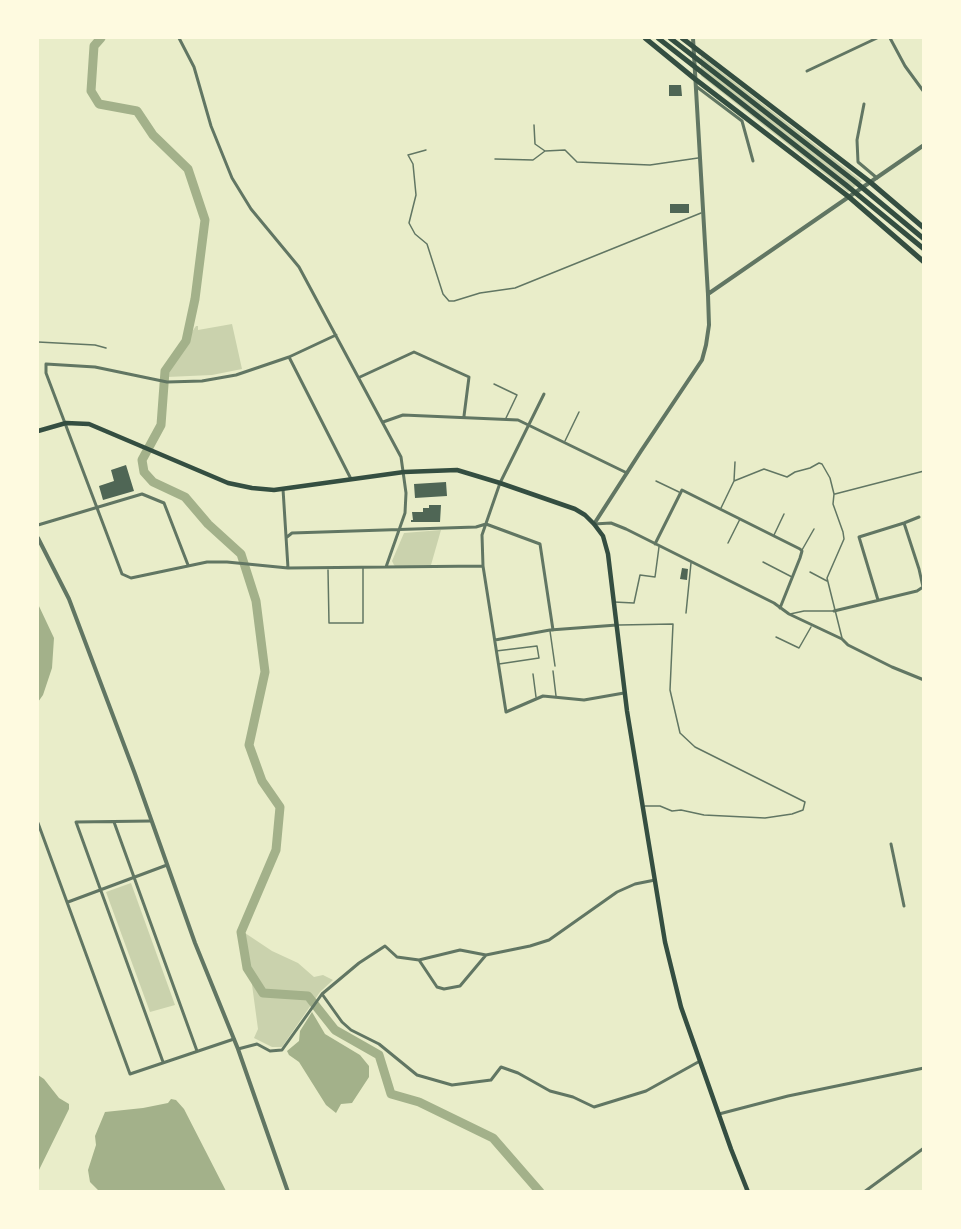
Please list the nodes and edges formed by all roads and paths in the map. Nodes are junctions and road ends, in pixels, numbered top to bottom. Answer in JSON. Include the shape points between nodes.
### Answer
{"nodes":[{"id":1,"x":179,"y":38,"type":"edge"},
{"id":2,"x":645,"y":38,"type":"edge"},
{"id":3,"x":658,"y":38,"type":"edge"},
{"id":4,"x":670,"y":38,"type":"edge"},
{"id":5,"x":682,"y":38,"type":"edge"},
{"id":6,"x":693,"y":38,"type":"edge"},
{"id":7,"x":877,"y":38,"type":"edge"},
{"id":8,"x":890,"y":38,"type":"edge"},
{"id":9,"x":694,"y":48,"type":"junction"},
{"id":10,"x":807,"y":71,"type":"dead end"},
{"id":11,"x":695,"y":79,"type":"junction"},
{"id":12,"x":695,"y":86,"type":"junction"},
{"id":13,"x":924,"y":92,"type":"edge"},
{"id":14,"x":864,"y":104,"type":"dead end"},
{"id":15,"x":534,"y":125,"type":"dead end"},
{"id":16,"x":924,"y":145,"type":"edge"},
{"id":17,"x":426,"y":150,"type":"dead end"},
{"id":18,"x":546,"y":151,"type":"junction"},
{"id":19,"x":699,"y":158,"type":"junction"},
{"id":20,"x":495,"y":159,"type":"dead end"},
{"id":21,"x":753,"y":161,"type":"dead end"},
{"id":22,"x":877,"y":178,"type":"junction"},
{"id":23,"x":870,"y":182,"type":"junction"},
{"id":24,"x":849,"y":197,"type":"junction"},
{"id":25,"x":702,"y":213,"type":"junction"},
{"id":26,"x":924,"y":228,"type":"edge"},
{"id":27,"x":924,"y":239,"type":"edge"},
{"id":28,"x":924,"y":249,"type":"edge"},
{"id":29,"x":924,"y":262,"type":"edge"},
{"id":30,"x":708,"y":295,"type":"junction"},
{"id":31,"x":336,"y":335,"type":"junction"},
{"id":32,"x":38,"y":342,"type":"edge"},
{"id":33,"x":106,"y":348,"type":"dead end"},
{"id":34,"x":289,"y":357,"type":"junction"},
{"id":35,"x":359,"y":377,"type":"junction"},
{"id":36,"x":494,"y":384,"type":"dead end"},
{"id":37,"x":544,"y":394,"type":"dead end"},
{"id":38,"x":579,"y":412,"type":"dead end"},
{"id":39,"x":464,"y":416,"type":"junction"},
{"id":40,"x":506,"y":419,"type":"junction"},
{"id":41,"x":383,"y":422,"type":"junction"},
{"id":42,"x":66,"y":423,"type":"junction"},
{"id":43,"x":529,"y":425,"type":"junction"},
{"id":44,"x":38,"y":431,"type":"edge"},
{"id":45,"x":565,"y":442,"type":"junction"},
{"id":46,"x":735,"y":462,"type":"dead end"},
{"id":47,"x":924,"y":471,"type":"edge"},
{"id":48,"x":404,"y":472,"type":"junction"},
{"id":49,"x":627,"y":473,"type":"junction"},
{"id":50,"x":351,"y":479,"type":"junction"},
{"id":51,"x":656,"y":481,"type":"dead end"},
{"id":52,"x":734,"y":481,"type":"junction"},
{"id":53,"x":500,"y":483,"type":"junction"},
{"id":54,"x":283,"y":488,"type":"junction"},
{"id":55,"x":680,"y":492,"type":"junction"},
{"id":56,"x":834,"y":494,"type":"junction"},
{"id":57,"x":98,"y":506,"type":"junction"},
{"id":58,"x":721,"y":509,"type":"junction"},
{"id":59,"x":784,"y":514,"type":"dead end"},
{"id":60,"x":919,"y":517,"type":"dead end"},
{"id":61,"x":740,"y":519,"type":"junction"},
{"id":62,"x":486,"y":524,"type":"junction"},
{"id":63,"x":594,"y":524,"type":"junction"},
{"id":64,"x":904,"y":524,"type":"junction"},
{"id":65,"x":38,"y":525,"type":"edge"},
{"id":66,"x":814,"y":529,"type":"dead end"},
{"id":67,"x":400,"y":530,"type":"junction"},
{"id":68,"x":774,"y":536,"type":"junction"},
{"id":69,"x":287,"y":537,"type":"junction"},
{"id":70,"x":38,"y":538,"type":"edge"},
{"id":71,"x":728,"y":543,"type":"dead end"},
{"id":72,"x":657,"y":545,"type":"junction"},
{"id":73,"x":801,"y":551,"type":"junction"},
{"id":74,"x":692,"y":562,"type":"junction"},
{"id":75,"x":763,"y":562,"type":"dead end"},
{"id":76,"x":188,"y":564,"type":"junction"},
{"id":77,"x":483,"y":566,"type":"junction"},
{"id":78,"x":288,"y":568,"type":"junction"},
{"id":79,"x":328,"y":568,"type":"junction"},
{"id":80,"x":363,"y":568,"type":"junction"},
{"id":81,"x":385,"y":568,"type":"junction"},
{"id":82,"x":810,"y":572,"type":"dead end"},
{"id":83,"x":792,"y":577,"type":"junction"},
{"id":84,"x":828,"y":581,"type":"junction"},
{"id":85,"x":878,"y":600,"type":"junction"},
{"id":86,"x":614,"y":602,"type":"junction"},
{"id":87,"x":780,"y":608,"type":"junction"},
{"id":88,"x":834,"y":611,"type":"junction"},
{"id":89,"x":686,"y":613,"type":"dead end"},
{"id":90,"x":789,"y":614,"type":"junction"},
{"id":91,"x":617,"y":625,"type":"junction"},
{"id":92,"x":812,"y":626,"type":"junction"},
{"id":93,"x":551,"y":630,"type":"junction"},
{"id":94,"x":776,"y":637,"type":"dead end"},
{"id":95,"x":842,"y":639,"type":"junction"},
{"id":96,"x":495,"y":640,"type":"junction"},
{"id":97,"x":496,"y":651,"type":"junction"},
{"id":98,"x":498,"y":664,"type":"junction"},
{"id":99,"x":555,"y":666,"type":"dead end"},
{"id":100,"x":553,"y":671,"type":"dead end"},
{"id":101,"x":532,"y":674,"type":"dead end"},
{"id":102,"x":924,"y":680,"type":"edge"},
{"id":103,"x":624,"y":693,"type":"junction"},
{"id":104,"x":556,"y":697,"type":"junction"},
{"id":105,"x":536,"y":698,"type":"junction"},
{"id":106,"x":644,"y":806,"type":"junction"},
{"id":107,"x":151,"y":821,"type":"junction"},
{"id":108,"x":114,"y":822,"type":"junction"},
{"id":109,"x":38,"y":823,"type":"edge"},
{"id":110,"x":891,"y":844,"type":"dead end"},
{"id":111,"x":167,"y":865,"type":"junction"},
{"id":112,"x":135,"y":878,"type":"junction"},
{"id":113,"x":656,"y":880,"type":"junction"},
{"id":114,"x":100,"y":890,"type":"junction"},
{"id":115,"x":68,"y":902,"type":"junction"},
{"id":116,"x":904,"y":906,"type":"dead end"},
{"id":117,"x":486,"y":955,"type":"junction"},
{"id":118,"x":419,"y":960,"type":"junction"},
{"id":119,"x":322,"y":994,"type":"junction"},
{"id":120,"x":234,"y":1039,"type":"junction"},
{"id":121,"x":238,"y":1049,"type":"junction"},
{"id":122,"x":197,"y":1051,"type":"junction"},
{"id":123,"x":700,"y":1061,"type":"junction"},
{"id":124,"x":163,"y":1062,"type":"junction"},
{"id":125,"x":924,"y":1068,"type":"edge"},
{"id":126,"x":719,"y":1114,"type":"junction"},
{"id":127,"x":924,"y":1148,"type":"edge"},
{"id":128,"x":288,"y":1191,"type":"edge"},
{"id":129,"x":748,"y":1191,"type":"edge"},
{"id":130,"x":864,"y":1191,"type":"edge"}],
"edges":[{"from":1,"to":31,"type":"street","via":[[194,67],[211,126],[232,178],[251,209],[299,267]]},
{"from":2,"to":11,"type":"main road"},
{"from":3,"to":28,"type":"main road"},
{"from":4,"to":27,"type":"main road"},
{"from":5,"to":9,"type":"main road"},
{"from":6,"to":9,"type":"street"},
{"from":7,"to":10,"type":"street"},
{"from":8,"to":13,"type":"street"},
{"from":9,"to":11,"type":"street"},
{"from":9,"to":23,"type":"main road"},
{"from":11,"to":12,"type":"street"},
{"from":11,"to":24,"type":"main road"},
{"from":12,"to":19,"type":"street"},
{"from":12,"to":21,"type":"street","via":[[742,121]]},
{"from":14,"to":22,"type":"street","via":[[857,140],[858,162]]},
{"from":15,"to":18,"type":"lane","via":[[535,144]]},
{"from":16,"to":22,"type":"street"},
{"from":17,"to":25,"type":"lane","via":[[408,155],[413,164],[416,195],[409,224],[427,244],[443,294],[449,301],[514,288]]},
{"from":18,"to":19,"type":"lane","via":[[565,150],[578,162],[650,165]]},
{"from":18,"to":20,"type":"lane","via":[[533,160]]},
{"from":19,"to":25,"type":"street"},
{"from":22,"to":23,"type":"street"},
{"from":23,"to":24,"type":"street"},
{"from":23,"to":26,"type":"main road"},
{"from":24,"to":29,"type":"main road"},
{"from":24,"to":30,"type":"street"},
{"from":25,"to":30,"type":"street"},
{"from":30,"to":49,"type":"street","via":[[709,325],[702,360]]},
{"from":31,"to":34,"type":"street"},
{"from":31,"to":35,"type":"street"},
{"from":32,"to":33,"type":"lane"},
{"from":34,"to":42,"type":"street","via":[[236,375],[202,381],[156,381],[95,367],[46,364]]},
{"from":34,"to":50,"type":"street"},
{"from":35,"to":39,"type":"street","via":[[414,352],[469,377]]},
{"from":35,"to":41,"type":"street"},
{"from":36,"to":40,"type":"lane","via":[[517,395]]},
{"from":37,"to":43,"type":"street"},
{"from":38,"to":45,"type":"lane"},
{"from":39,"to":40,"type":"street"},
{"from":39,"to":41,"type":"street","via":[[403,415]]},
{"from":40,"to":43,"type":"street"},
{"from":41,"to":48,"type":"street","via":[[402,457]]},
{"from":42,"to":44,"type":"main road"},
{"from":42,"to":54,"type":"main road","via":[[89,424],[228,483]]},
{"from":42,"to":57,"type":"street"},
{"from":43,"to":45,"type":"street"},
{"from":43,"to":53,"type":"street"},
{"from":45,"to":49,"type":"street"},
{"from":46,"to":52,"type":"lane"},
{"from":47,"to":56,"type":"lane"},
{"from":48,"to":50,"type":"main road"},
{"from":48,"to":53,"type":"main road","via":[[457,470]]},
{"from":48,"to":67,"type":"street","via":[[406,504]]},
{"from":49,"to":63,"type":"street"},
{"from":50,"to":54,"type":"main road"},
{"from":51,"to":55,"type":"lane"},
{"from":52,"to":56,"type":"lane","via":[[764,469],[787,477],[820,463]]},
{"from":52,"to":58,"type":"lane"},
{"from":53,"to":62,"type":"street"},
{"from":53,"to":63,"type":"main road","via":[[575,509]]},
{"from":54,"to":69,"type":"street"},
{"from":55,"to":58,"type":"street","via":[[686,491]]},
{"from":55,"to":72,"type":"street"},
{"from":56,"to":84,"type":"lane","via":[[833,504],[844,539]]},
{"from":57,"to":65,"type":"street"},
{"from":57,"to":76,"type":"street","via":[[142,494],[164,503]]},
{"from":57,"to":76,"type":"street","via":[[125,577]]},
{"from":58,"to":61,"type":"street"},
{"from":59,"to":68,"type":"lane"},
{"from":60,"to":64,"type":"street"},
{"from":61,"to":68,"type":"street"},
{"from":61,"to":71,"type":"lane"},
{"from":62,"to":67,"type":"street"},
{"from":62,"to":77,"type":"street","via":[[482,535]]},
{"from":62,"to":93,"type":"street","via":[[540,544]]},
{"from":63,"to":72,"type":"street","via":[[611,523]]},
{"from":63,"to":86,"type":"main road","via":[[603,536],[608,554]]},
{"from":64,"to":85,"type":"street","via":[[859,537]]},
{"from":64,"to":85,"type":"street","via":[[923,587]]},
{"from":66,"to":73,"type":"lane"},
{"from":67,"to":69,"type":"street","via":[[292,533]]},
{"from":67,"to":81,"type":"street"},
{"from":68,"to":73,"type":"street"},
{"from":69,"to":78,"type":"street"},
{"from":70,"to":107,"type":"street","via":[[69,599]]},
{"from":72,"to":74,"type":"street"},
{"from":72,"to":86,"type":"lane","via":[[655,577],[640,574],[634,603]]},
{"from":73,"to":83,"type":"street"},
{"from":74,"to":87,"type":"street"},
{"from":74,"to":89,"type":"lane"},
{"from":75,"to":83,"type":"lane"},
{"from":76,"to":78,"type":"street","via":[[227,562]]},
{"from":77,"to":81,"type":"street"},
{"from":77,"to":96,"type":"street"},
{"from":78,"to":79,"type":"street"},
{"from":79,"to":80,"type":"street"},
{"from":79,"to":80,"type":"lane","via":[[329,623],[363,623]]},
{"from":80,"to":81,"type":"street"},
{"from":82,"to":84,"type":"lane"},
{"from":83,"to":87,"type":"street"},
{"from":84,"to":88,"type":"lane"},
{"from":85,"to":88,"type":"street"},
{"from":86,"to":91,"type":"main road"},
{"from":87,"to":90,"type":"street"},
{"from":88,"to":90,"type":"lane"},
{"from":88,"to":95,"type":"lane"},
{"from":90,"to":92,"type":"street"},
{"from":91,"to":93,"type":"street"},
{"from":91,"to":103,"type":"main road"},
{"from":91,"to":106,"type":"lane","via":[[673,624],[670,690],[680,733],[695,747],[806,802],[803,810],[765,818],[704,815]]},
{"from":92,"to":94,"type":"lane","via":[[799,648]]},
{"from":92,"to":95,"type":"street"},
{"from":93,"to":96,"type":"street"},
{"from":93,"to":99,"type":"lane"},
{"from":95,"to":102,"type":"street"},
{"from":96,"to":97,"type":"street"},
{"from":97,"to":98,"type":"street"},
{"from":97,"to":98,"type":"lane","via":[[537,646],[539,658]]},
{"from":98,"to":105,"type":"street","via":[[506,712]]},
{"from":100,"to":104,"type":"lane"},
{"from":101,"to":105,"type":"lane"},
{"from":103,"to":104,"type":"street","via":[[584,700]]},
{"from":103,"to":106,"type":"main road"},
{"from":104,"to":105,"type":"street"},
{"from":106,"to":113,"type":"main road"},
{"from":107,"to":108,"type":"street"},
{"from":107,"to":111,"type":"street"},
{"from":108,"to":112,"type":"street"},
{"from":108,"to":114,"type":"street","via":[[76,822]]},
{"from":109,"to":115,"type":"street"},
{"from":110,"to":116,"type":"street"},
{"from":111,"to":112,"type":"street"},
{"from":111,"to":120,"type":"street"},
{"from":112,"to":114,"type":"street"},
{"from":112,"to":122,"type":"street"},
{"from":113,"to":117,"type":"street","via":[[618,892],[549,940]]},
{"from":113,"to":123,"type":"main road","via":[[665,942]]},
{"from":114,"to":115,"type":"street"},
{"from":114,"to":124,"type":"street"},
{"from":115,"to":124,"type":"street","via":[[130,1074]]},
{"from":117,"to":118,"type":"street","via":[[460,950]]},
{"from":117,"to":118,"type":"street","via":[[460,986],[444,989],[437,987]]},
{"from":118,"to":119,"type":"street","via":[[397,957],[385,946]]},
{"from":119,"to":121,"type":"street","via":[[282,1050],[270,1051],[257,1044]]},
{"from":119,"to":123,"type":"street","via":[[351,1030],[379,1044],[417,1075],[452,1085],[491,1080],[501,1067],[550,1092],[594,1107],[646,1091]]},
{"from":120,"to":121,"type":"street"},
{"from":120,"to":122,"type":"street"},
{"from":121,"to":128,"type":"street"},
{"from":122,"to":124,"type":"street"},
{"from":123,"to":126,"type":"main road"},
{"from":125,"to":126,"type":"street"},
{"from":126,"to":129,"type":"main road"},
{"from":127,"to":130,"type":"street"}]}
